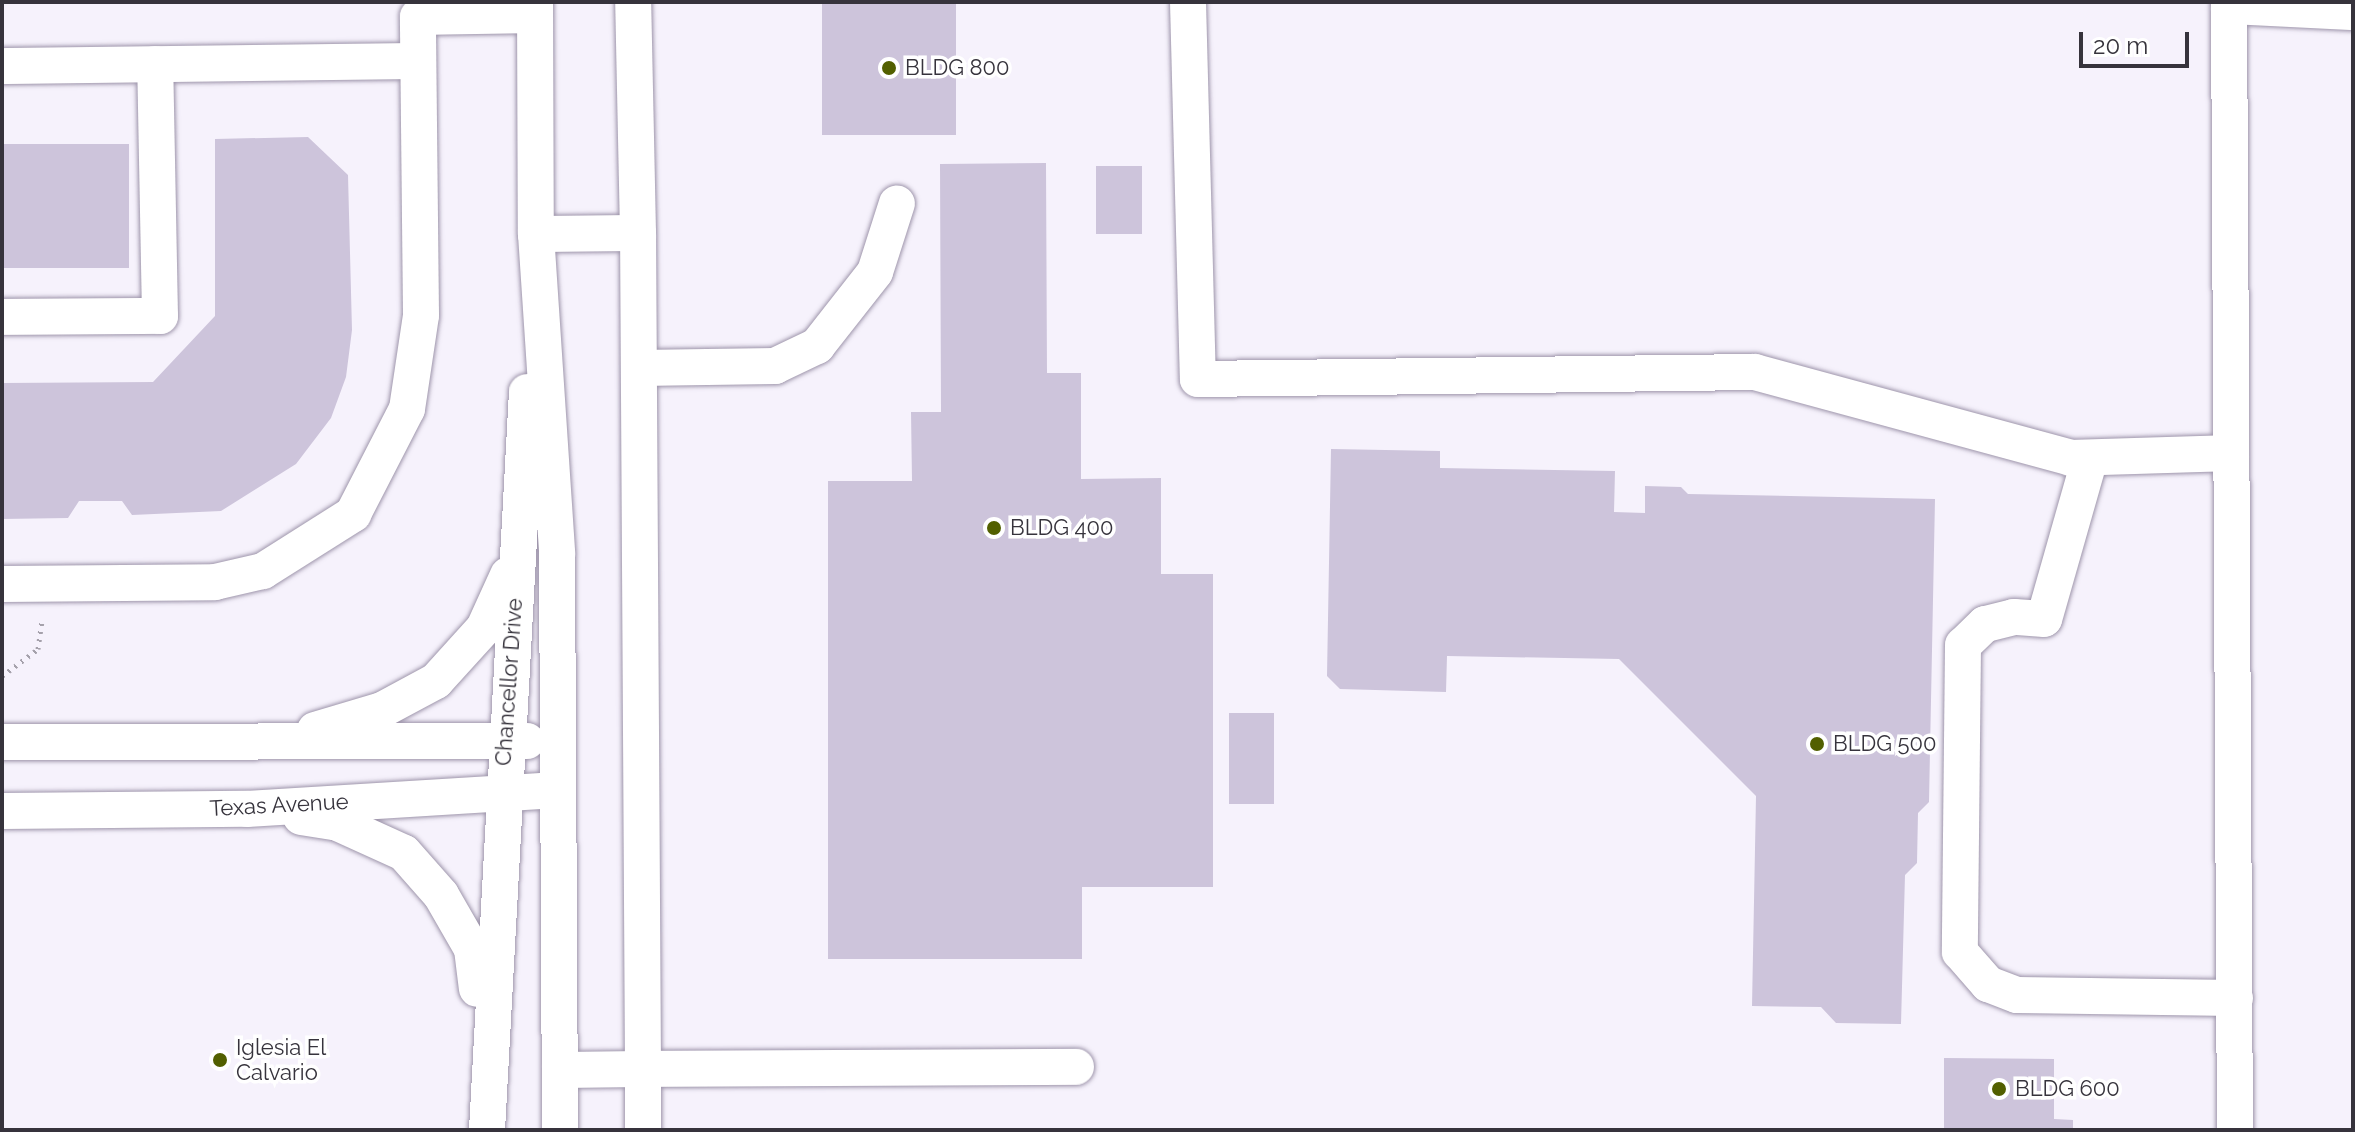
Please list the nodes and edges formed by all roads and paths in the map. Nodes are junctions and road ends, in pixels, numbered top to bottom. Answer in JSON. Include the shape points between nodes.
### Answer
{"nodes":[{"id":1,"x":633,"y":2,"type":"edge"},
{"id":2,"x":1188,"y":2,"type":"edge"},
{"id":3,"x":2229,"y":4,"type":"edge"},
{"id":4,"x":418,"y":9,"type":"edge"},
{"id":5,"x":535,"y":9,"type":"edge"},
{"id":6,"x":2353,"y":12,"type":"edge"},
{"id":7,"x":417,"y":61,"type":"junction"},
{"id":8,"x":155,"y":64,"type":"junction"},
{"id":9,"x":2,"y":66,"type":"edge"},
{"id":10,"x":897,"y":203,"type":"dead end"},
{"id":11,"x":638,"y":233,"type":"junction"},
{"id":12,"x":536,"y":234,"type":"junction"},
{"id":13,"x":2,"y":317,"type":"edge"},
{"id":14,"x":639,"y":368,"type":"junction"},
{"id":15,"x":2231,"y":453,"type":"junction"},
{"id":16,"x":2090,"y":458,"type":"junction"},
{"id":17,"x":518,"y":554,"type":"junction"},
{"id":18,"x":2,"y":584,"type":"edge"},
{"id":19,"x":42,"y":610,"type":"dead end"},
{"id":20,"x":2,"y":676,"type":"edge"},
{"id":21,"x":279,"y":741,"type":"junction"},
{"id":22,"x":504,"y":741,"type":"junction"},
{"id":23,"x":556,"y":741,"type":"junction"},
{"id":24,"x":2,"y":742,"type":"edge"},
{"id":25,"x":556,"y":790,"type":"junction"},
{"id":26,"x":501,"y":793,"type":"junction"},
{"id":27,"x":247,"y":809,"type":"junction"},
{"id":28,"x":2,"y":811,"type":"edge"},
{"id":29,"x":2235,"y":998,"type":"junction"},
{"id":30,"x":487,"y":1058,"type":"junction"},
{"id":31,"x":1076,"y":1067,"type":"dead end"},
{"id":32,"x":643,"y":1069,"type":"junction"},
{"id":33,"x":560,"y":1070,"type":"junction"},
{"id":34,"x":487,"y":1130,"type":"edge"},
{"id":35,"x":560,"y":1130,"type":"edge"},
{"id":36,"x":643,"y":1130,"type":"edge"},
{"id":37,"x":2235,"y":1130,"type":"edge"}],
"edges":[{"from":1,"to":11,"type":"street"},
{"from":2,"to":16,"type":"street","via":[[1198,379],[1755,372]]},
{"from":3,"to":6,"type":"street"},
{"from":3,"to":15,"type":"street"},
{"from":4,"to":5,"type":"street"},
{"from":4,"to":7,"type":"street"},
{"from":5,"to":12,"type":"street","name":"Chancellor Drive"},
{"from":7,"to":8,"type":"street"},
{"from":7,"to":18,"type":"street","via":[[419,330],[407,409],[353,514],[263,571],[215,582]]},
{"from":8,"to":9,"type":"street"},
{"from":8,"to":13,"type":"street","via":[[160,316]]},
{"from":10,"to":14,"type":"street","via":[[875,272],[817,346],[775,366]]},
{"from":11,"to":12,"type":"street"},
{"from":11,"to":14,"type":"street"},
{"from":12,"to":17,"type":"street","name":"Chancellor Drive"},
{"from":12,"to":23,"type":"street","name":"Chancellor Drive","via":[[557,554]]},
{"from":14,"to":32,"type":"street"},
{"from":15,"to":16,"type":"street"},
{"from":15,"to":29,"type":"street"},
{"from":16,"to":29,"type":"street","via":[[2044,619],[2014,617],[1985,624],[1963,645],[1960,952],[1988,984],[2017,995]]},
{"from":17,"to":21,"type":"street","via":[[484,628],[436,681],[382,710]]},
{"from":17,"to":22,"type":"street","name":"Chancellor Drive"},
{"from":19,"to":20,"type":"path","via":[[38,649]]},
{"from":21,"to":22,"type":"street"},
{"from":21,"to":24,"type":"street"},
{"from":22,"to":23,"type":"street"},
{"from":22,"to":26,"type":"street","name":"Chancellor Drive"},
{"from":23,"to":25,"type":"street","name":"Chancellor Drive"},
{"from":25,"to":26,"type":"street","name":"Texas Avenue"},
{"from":25,"to":33,"type":"street","name":"Chancellor Drive"},
{"from":26,"to":27,"type":"street","name":"Texas Avenue"},
{"from":26,"to":30,"type":"street","name":"Chancellor Drive"},
{"from":27,"to":28,"type":"street","name":"Texas Avenue"},
{"from":27,"to":30,"type":"street","via":[[338,823],[404,853],[441,895],[472,949]]},
{"from":29,"to":37,"type":"street"},
{"from":30,"to":34,"type":"street","name":"Chancellor Drive"},
{"from":31,"to":32,"type":"street"},
{"from":32,"to":33,"type":"street"},
{"from":32,"to":36,"type":"street"},
{"from":33,"to":35,"type":"street","name":"Chancellor Drive"}]}
